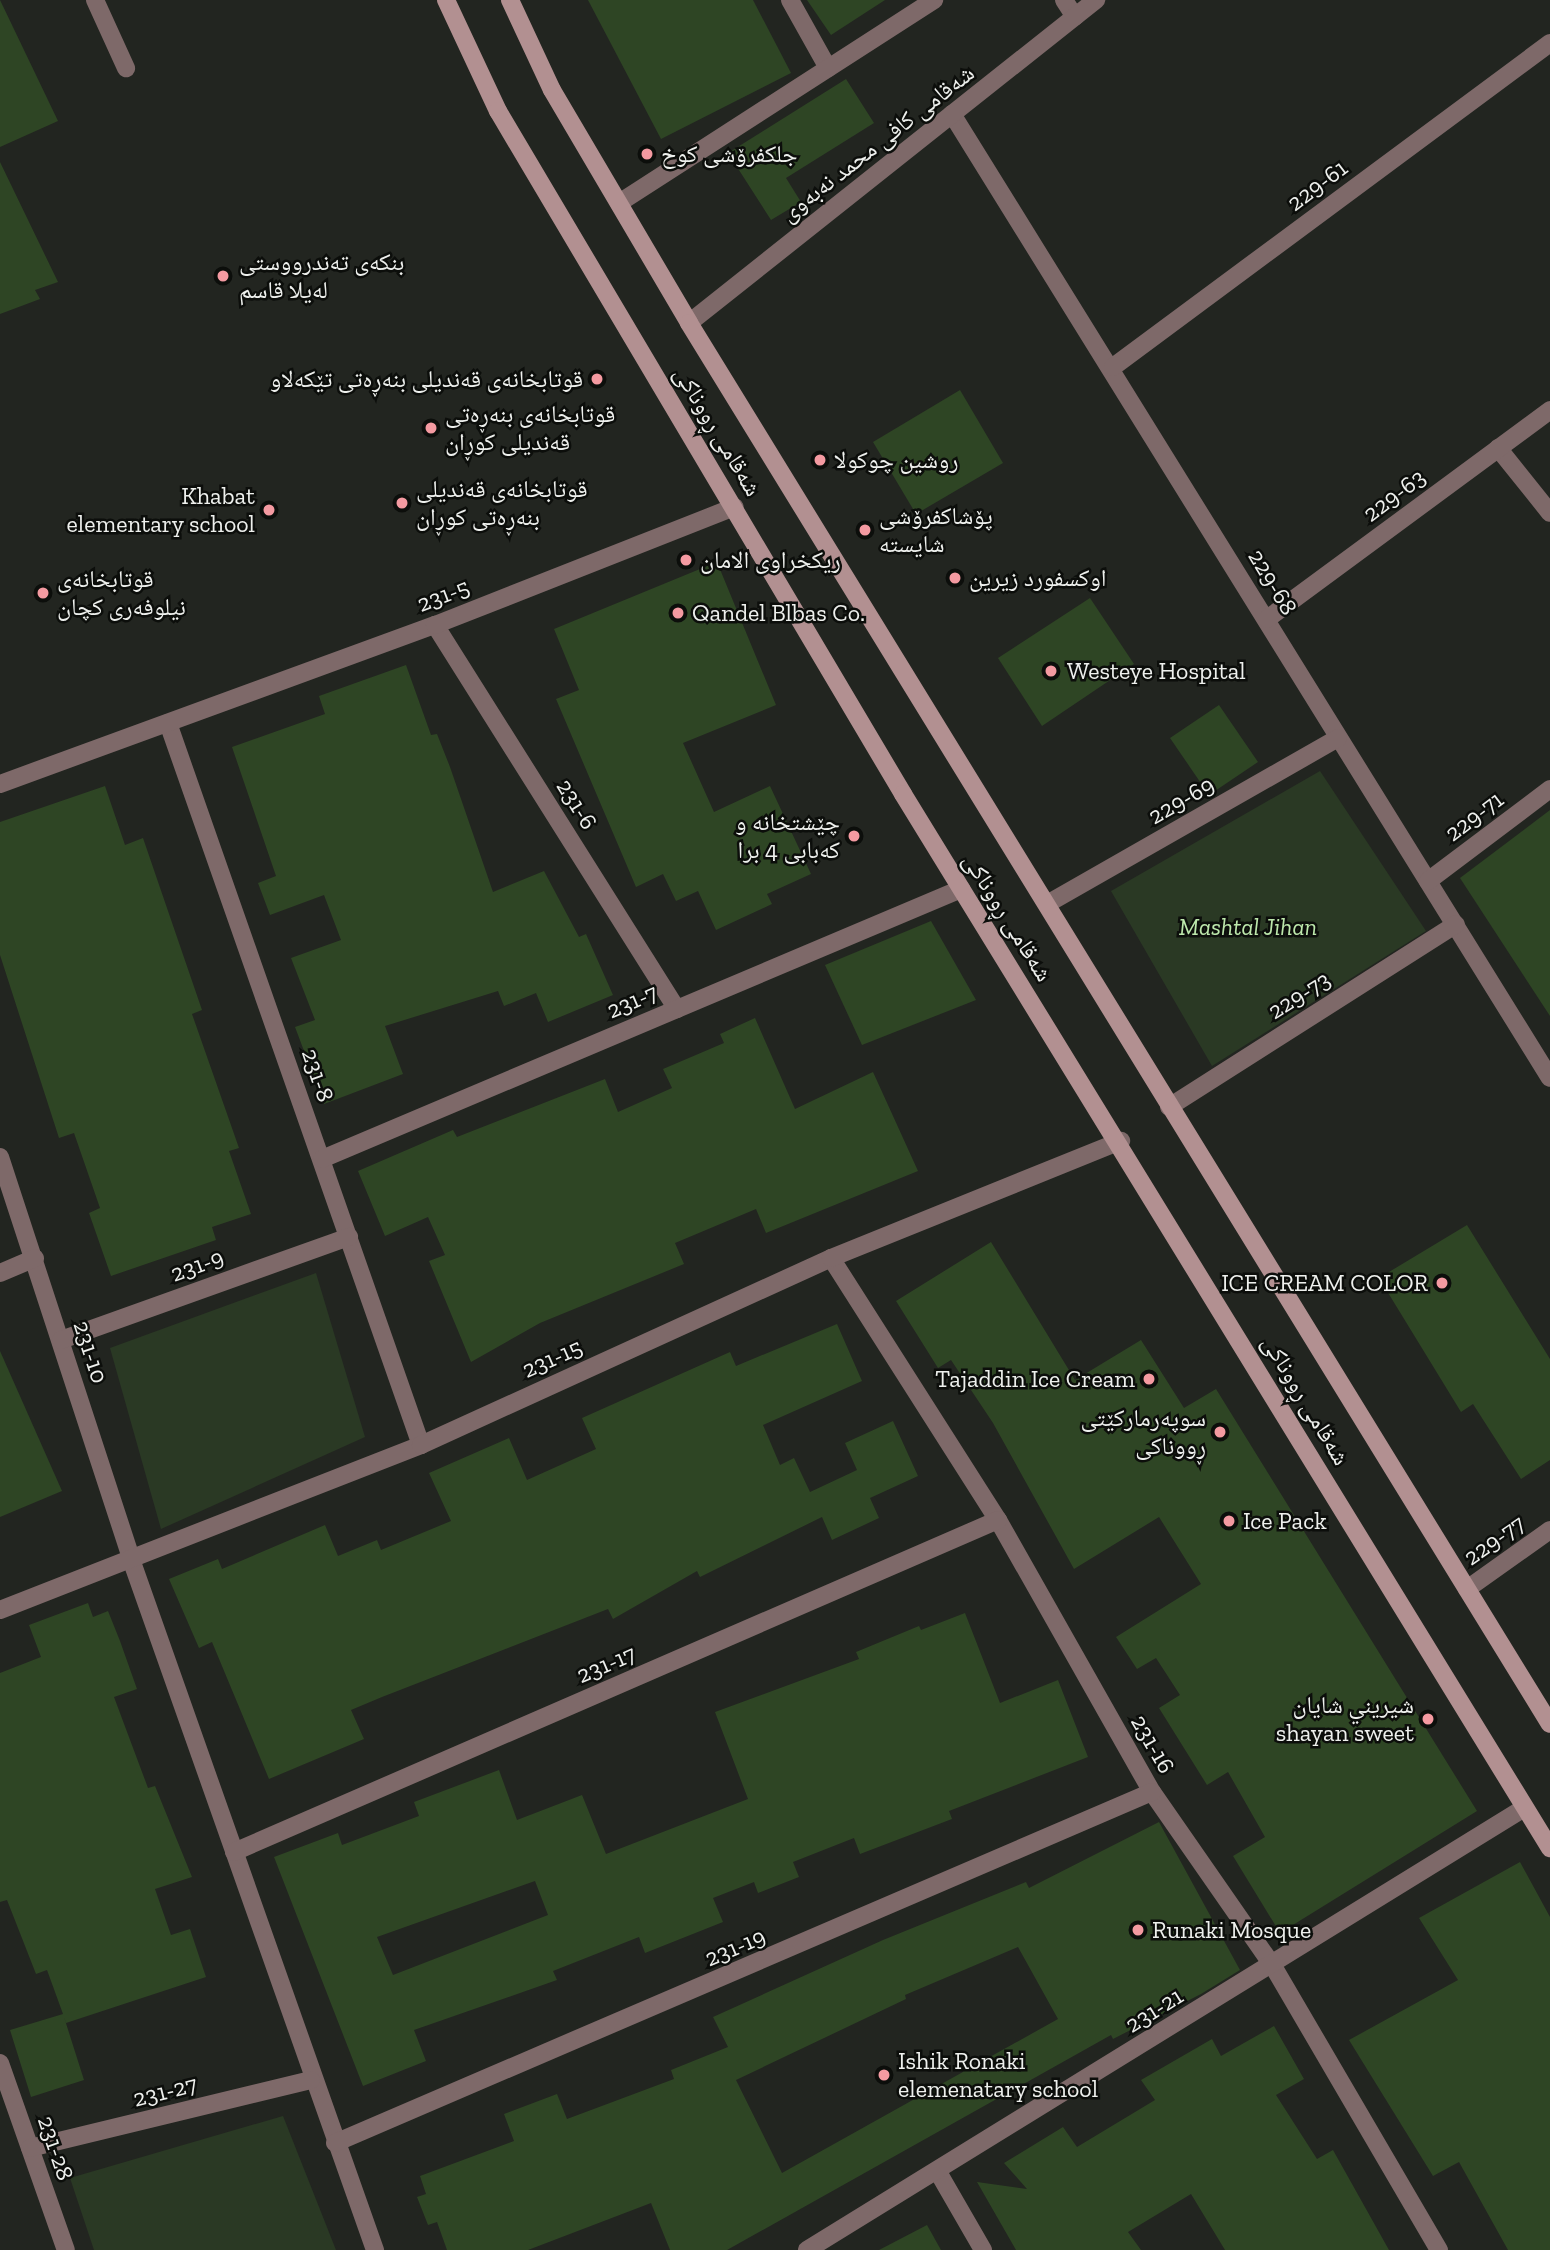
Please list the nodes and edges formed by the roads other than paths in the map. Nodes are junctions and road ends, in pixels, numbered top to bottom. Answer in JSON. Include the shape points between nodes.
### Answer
{"nodes":[{"id":1,"x":95,"y":0,"type":"edge"},
{"id":2,"x":446,"y":0,"type":"edge"},
{"id":3,"x":510,"y":0,"type":"edge"},
{"id":4,"x":790,"y":0,"type":"edge"},
{"id":5,"x":934,"y":0,"type":"edge"},
{"id":6,"x":1064,"y":0,"type":"edge"},
{"id":7,"x":1096,"y":0,"type":"edge"},
{"id":8,"x":1075,"y":17,"type":"junction"},
{"id":9,"x":1550,"y":43,"type":"edge"},
{"id":10,"x":126,"y":68,"type":"dead end"},
{"id":11,"x":828,"y":68,"type":"junction"},
{"id":12,"x":952,"y":114,"type":"junction"},
{"id":13,"x":619,"y":204,"type":"junction"},
{"id":14,"x":689,"y":324,"type":"junction"},
{"id":15,"x":1113,"y":367,"type":"junction"},
{"id":16,"x":1550,"y":410,"type":"edge"},
{"id":17,"x":1498,"y":448,"type":"junction"},
{"id":18,"x":735,"y":507,"type":"junction"},
{"id":19,"x":1550,"y":513,"type":"edge"},
{"id":20,"x":1267,"y":619,"type":"junction"},
{"id":21,"x":435,"y":625,"type":"junction"},
{"id":22,"x":168,"y":723,"type":"junction"},
{"id":23,"x":1338,"y":738,"type":"junction"},
{"id":24,"x":0,"y":784,"type":"edge"},
{"id":25,"x":1550,"y":789,"type":"edge"},
{"id":26,"x":1428,"y":881,"type":"junction"},
{"id":27,"x":961,"y":888,"type":"junction"},
{"id":28,"x":1047,"y":904,"type":"junction"},
{"id":29,"x":1456,"y":924,"type":"junction"},
{"id":30,"x":677,"y":1009,"type":"junction"},
{"id":31,"x":1550,"y":1078,"type":"edge"},
{"id":32,"x":1169,"y":1107,"type":"junction"},
{"id":33,"x":1121,"y":1141,"type":"junction"},
{"id":34,"x":0,"y":1157,"type":"edge"},
{"id":35,"x":322,"y":1158,"type":"junction"},
{"id":36,"x":349,"y":1237,"type":"junction"},
{"id":37,"x":35,"y":1258,"type":"junction"},
{"id":38,"x":831,"y":1258,"type":"junction"},
{"id":39,"x":0,"y":1273,"type":"edge"},
{"id":40,"x":61,"y":1340,"type":"junction"},
{"id":41,"x":421,"y":1444,"type":"junction"},
{"id":42,"x":998,"y":1520,"type":"junction"},
{"id":43,"x":1550,"y":1530,"type":"edge"},
{"id":44,"x":132,"y":1562,"type":"junction"},
{"id":45,"x":1467,"y":1589,"type":"junction"},
{"id":46,"x":0,"y":1610,"type":"edge"},
{"id":47,"x":1550,"y":1724,"type":"edge"},
{"id":48,"x":1152,"y":1792,"type":"junction"},
{"id":49,"x":1524,"y":1808,"type":"junction"},
{"id":50,"x":1550,"y":1848,"type":"edge"},
{"id":51,"x":234,"y":1852,"type":"junction"},
{"id":52,"x":1273,"y":1966,"type":"junction"},
{"id":53,"x":0,"y":2063,"type":"edge"},
{"id":54,"x":311,"y":2080,"type":"junction"},
{"id":55,"x":335,"y":2143,"type":"junction"},
{"id":56,"x":30,"y":2148,"type":"junction"},
{"id":57,"x":938,"y":2172,"type":"junction"},
{"id":58,"x":66,"y":2250,"type":"edge"},
{"id":59,"x":375,"y":2250,"type":"edge"},
{"id":60,"x":807,"y":2250,"type":"edge"},
{"id":61,"x":984,"y":2250,"type":"edge"},
{"id":62,"x":1439,"y":2250,"type":"edge"}],
"edges":[{"from":1,"to":10,"type":"street"},
{"from":2,"to":18,"type":"main road","name":"شەقامی ڕووناکی","via":[[498,111]]},
{"from":3,"to":13,"type":"main road","name":"شەقامی ڕووناکی","via":[[552,90]]},
{"from":4,"to":11,"type":"street"},
{"from":5,"to":11,"type":"street"},
{"from":6,"to":8,"type":"street"},
{"from":7,"to":8,"type":"street","name":"شەقامی کافی محمد نەبەوی"},
{"from":8,"to":12,"type":"street","name":"شەقامی کافی محمد نەبەوی"},
{"from":9,"to":15,"type":"street","name":"229-61"},
{"from":11,"to":13,"type":"street"},
{"from":12,"to":14,"type":"street","name":"شەقامی کافی محمد نەبەوی"},
{"from":12,"to":15,"type":"street","name":"229-68"},
{"from":13,"to":14,"type":"main road","name":"شەقامی ڕووناکی"},
{"from":14,"to":28,"type":"main road","name":"شەقامی ڕووناکی"},
{"from":15,"to":20,"type":"street","name":"229-68"},
{"from":16,"to":17,"type":"street","name":"229-63"},
{"from":17,"to":19,"type":"street"},
{"from":17,"to":20,"type":"street","name":"229-63"},
{"from":18,"to":21,"type":"street","name":"231-5"},
{"from":18,"to":27,"type":"main road","name":"شەقامی ڕووناکی"},
{"from":20,"to":23,"type":"street","name":"229-68"},
{"from":21,"to":22,"type":"street","name":"231-5"},
{"from":21,"to":30,"type":"street","name":"231-6"},
{"from":22,"to":24,"type":"street","name":"231-5"},
{"from":22,"to":35,"type":"street","name":"231-8"},
{"from":23,"to":26,"type":"street","name":"229-68"},
{"from":23,"to":28,"type":"street","name":"229-69"},
{"from":25,"to":26,"type":"street","name":"229-71"},
{"from":26,"to":29,"type":"street","name":"229-68"},
{"from":27,"to":30,"type":"street","name":"231-7"},
{"from":27,"to":33,"type":"main road","name":"شەقامی ڕووناکی"},
{"from":28,"to":32,"type":"main road","name":"شەقامی ڕووناکی"},
{"from":29,"to":31,"type":"street","name":"229-68"},
{"from":29,"to":32,"type":"street","name":"229-73"},
{"from":30,"to":35,"type":"street","name":"231-7"},
{"from":32,"to":45,"type":"main road","name":"شەقامی ڕووناکی"},
{"from":33,"to":38,"type":"street","name":"231-15"},
{"from":33,"to":49,"type":"main road","name":"شەقامی ڕووناکی"},
{"from":34,"to":37,"type":"street","name":"231-10"},
{"from":35,"to":36,"type":"street","name":"231-8"},
{"from":36,"to":40,"type":"street","name":"231-9"},
{"from":36,"to":41,"type":"street","name":"231-8"},
{"from":37,"to":39,"type":"street"},
{"from":37,"to":40,"type":"street","name":"231-10"},
{"from":38,"to":41,"type":"street","name":"231-15"},
{"from":38,"to":42,"type":"street","name":"231-16"},
{"from":40,"to":44,"type":"street","name":"231-10"},
{"from":41,"to":44,"type":"street","name":"231-15"},
{"from":42,"to":48,"type":"street","name":"231-16"},
{"from":42,"to":51,"type":"street","name":"231-17"},
{"from":43,"to":45,"type":"street","name":"229-77"},
{"from":44,"to":46,"type":"street","name":"231-15"},
{"from":44,"to":51,"type":"street","name":"231-10"},
{"from":45,"to":47,"type":"main road","name":"شەقامی ڕووناکی"},
{"from":48,"to":52,"type":"street","name":"231-16"},
{"from":48,"to":55,"type":"street","name":"231-19"},
{"from":49,"to":50,"type":"main road","name":"شەقامی ڕووناکی"},
{"from":49,"to":52,"type":"street","name":"231-21"},
{"from":51,"to":54,"type":"street","name":"231-10"},
{"from":52,"to":57,"type":"street","name":"231-21"},
{"from":52,"to":62,"type":"street","name":"231-16"},
{"from":53,"to":56,"type":"street","name":"231-28"},
{"from":54,"to":55,"type":"street","name":"231-10"},
{"from":54,"to":56,"type":"street","name":"231-27"},
{"from":55,"to":59,"type":"street","name":"231-10"},
{"from":56,"to":58,"type":"street","name":"231-28"},
{"from":57,"to":60,"type":"street","name":"231-21"},
{"from":57,"to":61,"type":"street"}]}
